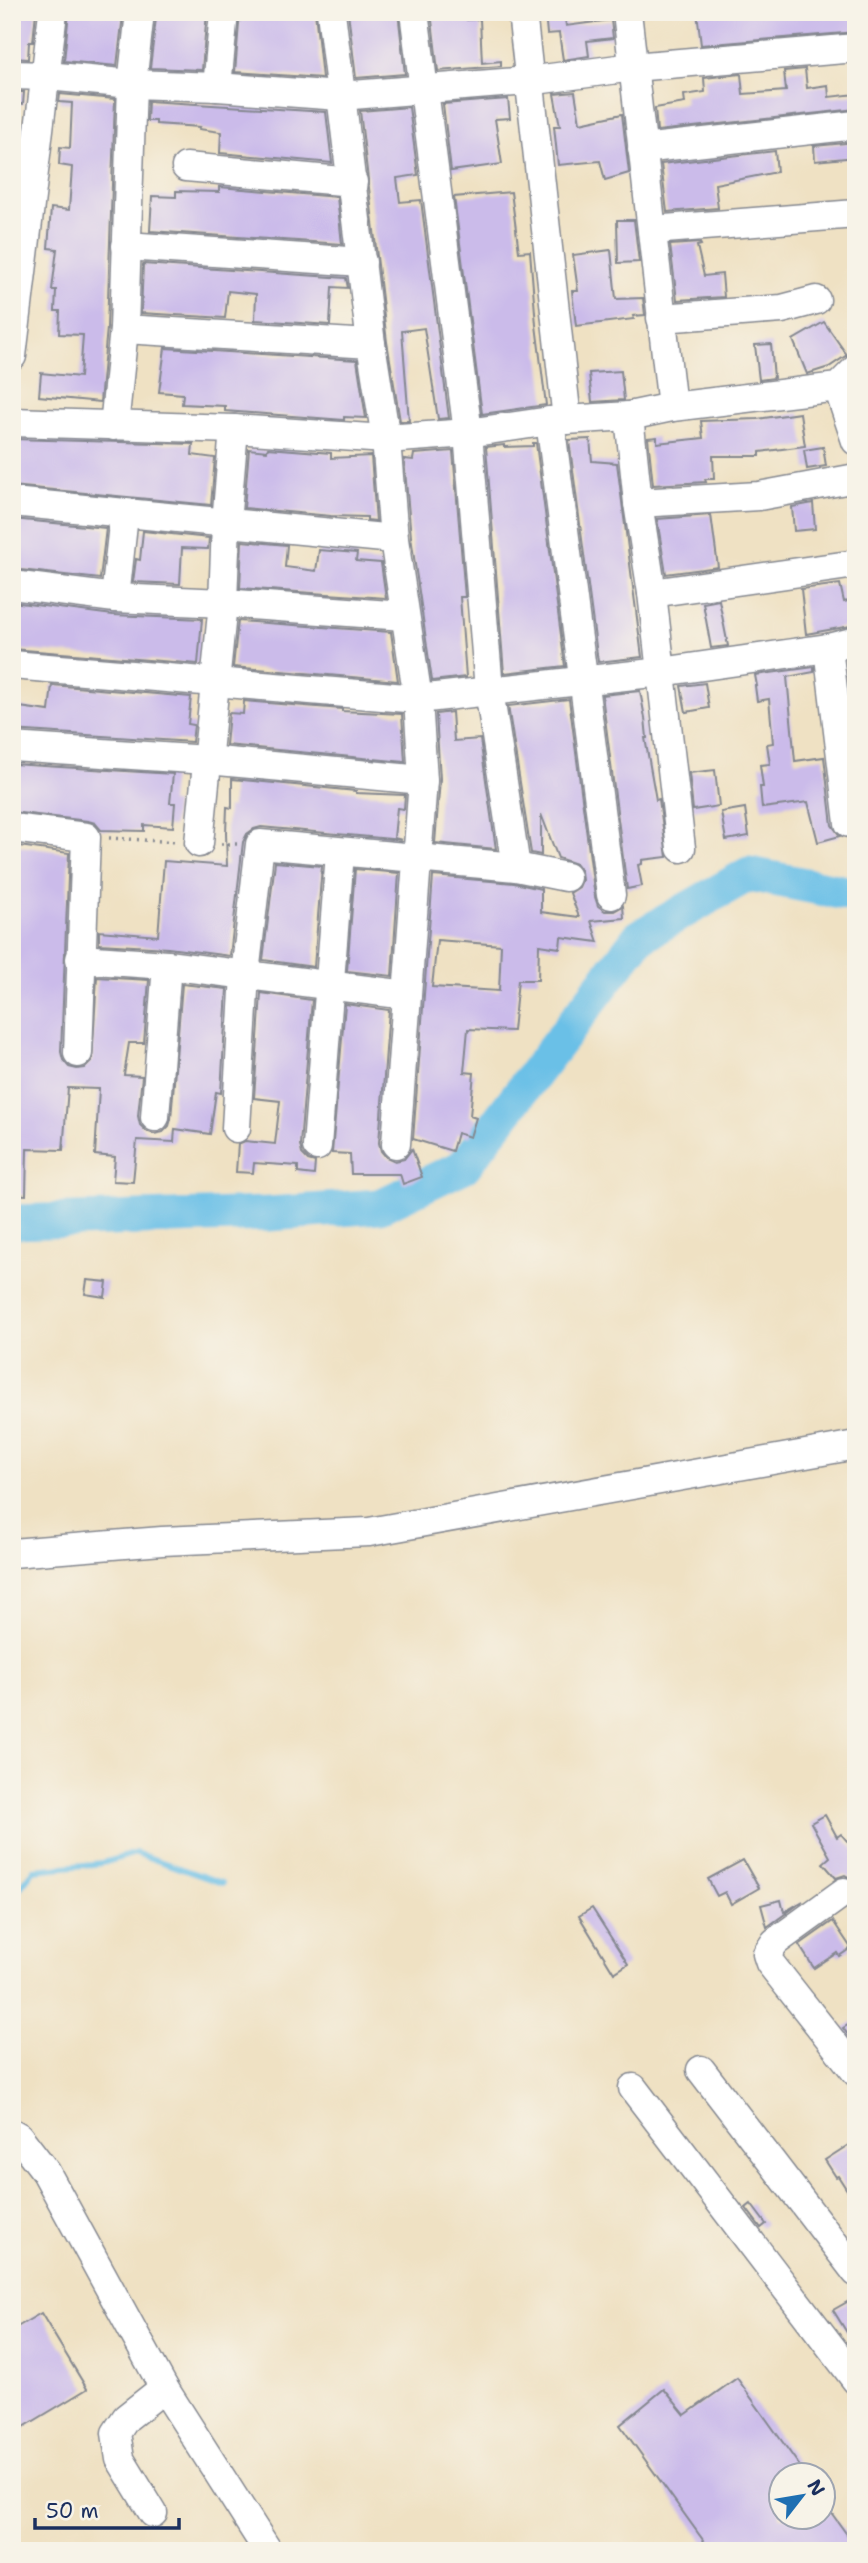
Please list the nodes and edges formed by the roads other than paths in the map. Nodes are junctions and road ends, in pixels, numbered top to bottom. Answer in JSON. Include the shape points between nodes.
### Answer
{"nodes":[{"id":1,"x":53,"y":12,"type":"edge"},
{"id":2,"x":140,"y":12,"type":"edge"},
{"id":3,"x":224,"y":12,"type":"edge"},
{"id":4,"x":331,"y":12,"type":"edge"},
{"id":5,"x":414,"y":12,"type":"edge"},
{"id":6,"x":522,"y":12,"type":"edge"},
{"id":7,"x":627,"y":12,"type":"edge"},
{"id":8,"x":856,"y":48,"type":"edge"},
{"id":9,"x":633,"y":67,"type":"junction"},
{"id":10,"x":12,"y":75,"type":"edge"},
{"id":11,"x":47,"y":76,"type":"junction"},
{"id":12,"x":528,"y":81,"type":"junction"},
{"id":13,"x":132,"y":84,"type":"junction"},
{"id":14,"x":217,"y":87,"type":"junction"},
{"id":15,"x":424,"y":91,"type":"junction"},
{"id":16,"x":340,"y":96,"type":"junction"},
{"id":17,"x":856,"y":125,"type":"edge"},
{"id":18,"x":642,"y":149,"type":"junction"},
{"id":19,"x":187,"y":167,"type":"dead end"},
{"id":20,"x":353,"y":182,"type":"junction"},
{"id":21,"x":856,"y":214,"type":"edge"},
{"id":22,"x":652,"y":230,"type":"junction"},
{"id":23,"x":126,"y":246,"type":"junction"},
{"id":24,"x":362,"y":262,"type":"junction"},
{"id":25,"x":816,"y":300,"type":"dead end"},
{"id":26,"x":662,"y":318,"type":"junction"},
{"id":27,"x":124,"y":329,"type":"junction"},
{"id":28,"x":371,"y":344,"type":"junction"},
{"id":29,"x":12,"y":356,"type":"edge"},
{"id":30,"x":847,"y":378,"type":"edge"},
{"id":31,"x":672,"y":407,"type":"junction"},
{"id":32,"x":629,"y":416,"type":"junction"},
{"id":33,"x":558,"y":421,"type":"junction"},
{"id":34,"x":12,"y":422,"type":"edge"},
{"id":35,"x":114,"y":426,"type":"junction"},
{"id":36,"x":234,"y":429,"type":"junction"},
{"id":37,"x":468,"y":433,"type":"junction"},
{"id":38,"x":386,"y":439,"type":"junction"},
{"id":39,"x":856,"y":441,"type":"edge"},
{"id":40,"x":856,"y":478,"type":"edge"},
{"id":41,"x":12,"y":502,"type":"edge"},
{"id":42,"x":638,"y":503,"type":"junction"},
{"id":43,"x":124,"y":515,"type":"junction"},
{"id":44,"x":226,"y":523,"type":"junction"},
{"id":45,"x":394,"y":539,"type":"junction"},
{"id":46,"x":856,"y":564,"type":"edge"},
{"id":47,"x":12,"y":585,"type":"edge"},
{"id":48,"x":652,"y":593,"type":"junction"},
{"id":49,"x":115,"y":598,"type":"junction"},
{"id":50,"x":223,"y":603,"type":"junction"},
{"id":51,"x":404,"y":616,"type":"junction"},
{"id":52,"x":856,"y":641,"type":"edge"},
{"id":53,"x":828,"y":648,"type":"junction"},
{"id":54,"x":12,"y":665,"type":"edge"},
{"id":55,"x":661,"y":671,"type":"junction"},
{"id":56,"x":581,"y":679,"type":"junction"},
{"id":57,"x":214,"y":682,"type":"junction"},
{"id":58,"x":489,"y":690,"type":"junction"},
{"id":59,"x":418,"y":699,"type":"junction"},
{"id":60,"x":12,"y":747,"type":"edge"},
{"id":61,"x":207,"y":760,"type":"junction"},
{"id":62,"x":423,"y":780,"type":"junction"},
{"id":63,"x":849,"y":823,"type":"dead end"},
{"id":64,"x":12,"y":828,"type":"edge"},
{"id":65,"x":199,"y":844,"type":"road end"},
{"id":66,"x":681,"y":848,"type":"dead end"},
{"id":67,"x":341,"y":853,"type":"junction"},
{"id":68,"x":419,"y":859,"type":"junction"},
{"id":69,"x":516,"y":867,"type":"junction"},
{"id":70,"x":566,"y":877,"type":"dead end"},
{"id":71,"x":611,"y":895,"type":"dead end"},
{"id":72,"x":80,"y":960,"type":"junction"},
{"id":73,"x":167,"y":965,"type":"junction"},
{"id":74,"x":245,"y":974,"type":"junction"},
{"id":75,"x":330,"y":987,"type":"junction"},
{"id":76,"x":407,"y":995,"type":"junction"},
{"id":77,"x":78,"y":1052,"type":"dead end"},
{"id":78,"x":155,"y":1117,"type":"dead end"},
{"id":79,"x":236,"y":1128,"type":"dead end"},
{"id":80,"x":396,"y":1144,"type":"dead end"},
{"id":81,"x":317,"y":1146,"type":"dead end"},
{"id":82,"x":856,"y":1445,"type":"edge"},
{"id":83,"x":12,"y":1553,"type":"edge"},
{"id":84,"x":844,"y":1892,"type":"dead end"},
{"id":85,"x":701,"y":2070,"type":"dead end"},
{"id":86,"x":856,"y":2072,"type":"edge"},
{"id":87,"x":633,"y":2088,"type":"dead end"},
{"id":88,"x":12,"y":2133,"type":"edge"},
{"id":89,"x":856,"y":2272,"type":"edge"},
{"id":90,"x":856,"y":2380,"type":"edge"},
{"id":91,"x":164,"y":2388,"type":"junction"},
{"id":92,"x":153,"y":2513,"type":"dead end"},
{"id":93,"x":268,"y":2551,"type":"edge"}],
"edges":[{"from":1,"to":11,"type":"street"},
{"from":2,"to":13,"type":"street"},
{"from":3,"to":14,"type":"street"},
{"from":4,"to":16,"type":"street"},
{"from":5,"to":15,"type":"street"},
{"from":6,"to":12,"type":"street"},
{"from":7,"to":9,"type":"street"},
{"from":8,"to":9,"type":"street"},
{"from":9,"to":12,"type":"street"},
{"from":9,"to":18,"type":"street"},
{"from":10,"to":11,"type":"street"},
{"from":11,"to":13,"type":"street"},
{"from":11,"to":29,"type":"street"},
{"from":12,"to":15,"type":"street"},
{"from":12,"to":33,"type":"street"},
{"from":13,"to":14,"type":"street"},
{"from":13,"to":23,"type":"street"},
{"from":14,"to":16,"type":"street"},
{"from":15,"to":16,"type":"street"},
{"from":15,"to":37,"type":"street"},
{"from":16,"to":20,"type":"street"},
{"from":17,"to":18,"type":"street"},
{"from":18,"to":22,"type":"street"},
{"from":19,"to":20,"type":"street"},
{"from":20,"to":24,"type":"street"},
{"from":21,"to":22,"type":"street"},
{"from":22,"to":26,"type":"street"},
{"from":23,"to":24,"type":"street"},
{"from":23,"to":27,"type":"street"},
{"from":24,"to":28,"type":"street"},
{"from":25,"to":26,"type":"street","via":[[782,309]]},
{"from":26,"to":31,"type":"street"},
{"from":27,"to":28,"type":"street"},
{"from":27,"to":35,"type":"street"},
{"from":28,"to":38,"type":"street"},
{"from":30,"to":31,"type":"street"},
{"from":30,"to":39,"type":"street"},
{"from":31,"to":32,"type":"street"},
{"from":32,"to":33,"type":"street"},
{"from":32,"to":42,"type":"street"},
{"from":33,"to":37,"type":"street"},
{"from":33,"to":56,"type":"street"},
{"from":34,"to":35,"type":"street"},
{"from":35,"to":36,"type":"street"},
{"from":36,"to":38,"type":"street"},
{"from":36,"to":44,"type":"street"},
{"from":37,"to":38,"type":"street"},
{"from":37,"to":58,"type":"street"},
{"from":38,"to":45,"type":"street"},
{"from":40,"to":42,"type":"street","via":[[760,496]]},
{"from":41,"to":43,"type":"street"},
{"from":42,"to":48,"type":"street"},
{"from":43,"to":44,"type":"street"},
{"from":43,"to":49,"type":"street"},
{"from":44,"to":45,"type":"street"},
{"from":44,"to":50,"type":"street"},
{"from":45,"to":51,"type":"street"},
{"from":46,"to":48,"type":"street"},
{"from":47,"to":49,"type":"street"},
{"from":48,"to":55,"type":"street"},
{"from":49,"to":50,"type":"street"},
{"from":50,"to":51,"type":"street"},
{"from":50,"to":57,"type":"street"},
{"from":51,"to":59,"type":"street"},
{"from":52,"to":53,"type":"street"},
{"from":53,"to":55,"type":"street"},
{"from":53,"to":63,"type":"street"},
{"from":54,"to":57,"type":"street"},
{"from":55,"to":56,"type":"street"},
{"from":55,"to":66,"type":"street"},
{"from":56,"to":58,"type":"street"},
{"from":56,"to":71,"type":"street"},
{"from":57,"to":59,"type":"street"},
{"from":57,"to":61,"type":"street"},
{"from":58,"to":59,"type":"street"},
{"from":58,"to":69,"type":"street"},
{"from":59,"to":62,"type":"street"},
{"from":60,"to":61,"type":"street"},
{"from":61,"to":62,"type":"street"},
{"from":61,"to":65,"type":"street"},
{"from":62,"to":68,"type":"street"},
{"from":64,"to":72,"type":"street","via":[[86,837]]},
{"from":67,"to":68,"type":"street"},
{"from":67,"to":74,"type":"street","via":[[260,844]]},
{"from":67,"to":75,"type":"street"},
{"from":68,"to":69,"type":"street"},
{"from":68,"to":76,"type":"street"},
{"from":69,"to":70,"type":"street"},
{"from":72,"to":73,"type":"street"},
{"from":72,"to":77,"type":"street"},
{"from":73,"to":74,"type":"street"},
{"from":73,"to":78,"type":"street"},
{"from":74,"to":75,"type":"street"},
{"from":74,"to":79,"type":"street"},
{"from":75,"to":76,"type":"street"},
{"from":75,"to":81,"type":"street"},
{"from":76,"to":80,"type":"street"},
{"from":82,"to":83,"type":"street","via":[[369,1532]]},
{"from":84,"to":86,"type":"street","via":[[775,1942],[767,1954]]},
{"from":85,"to":89,"type":"street"},
{"from":87,"to":90,"type":"street"},
{"from":88,"to":91,"type":"street","via":[[46,2172]]},
{"from":91,"to":92,"type":"street","via":[[126,2418],[116,2433],[120,2459]]},
{"from":91,"to":93,"type":"street"}]}
